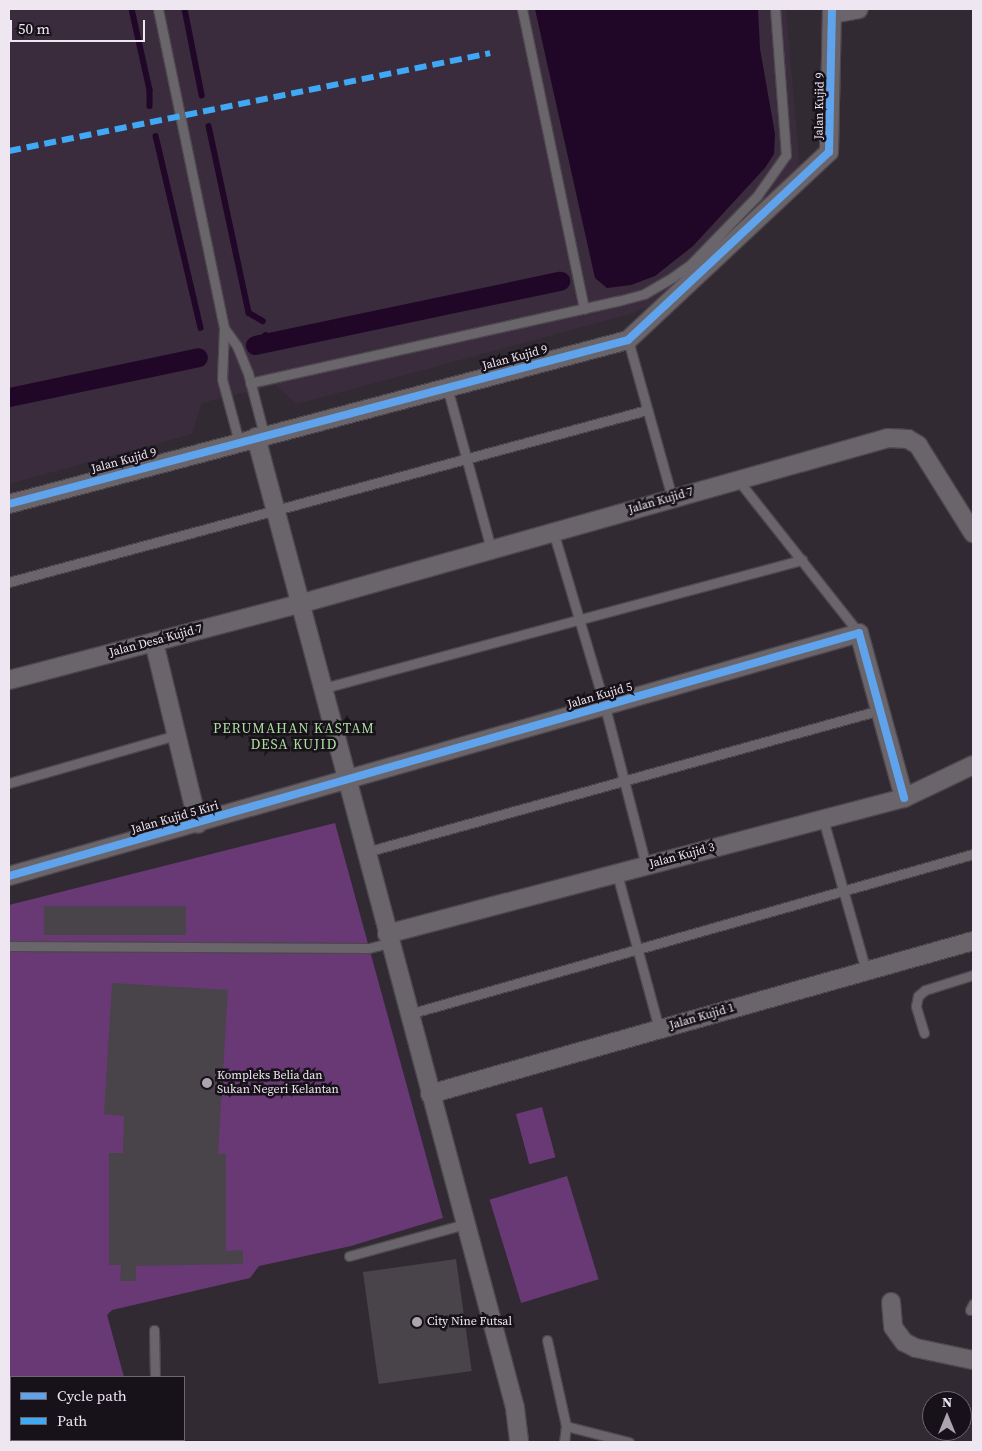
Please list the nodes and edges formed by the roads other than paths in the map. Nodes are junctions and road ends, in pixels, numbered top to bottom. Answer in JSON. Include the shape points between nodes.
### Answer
{"nodes":[{"id":1,"x":158,"y":9,"type":"edge"},
{"id":2,"x":522,"y":9,"type":"edge"},
{"id":3,"x":775,"y":9,"type":"edge"},
{"id":4,"x":859,"y":9,"type":"edge"},
{"id":5,"x":832,"y":12,"type":"edge"},
{"id":6,"x":584,"y":309,"type":"junction"},
{"id":7,"x":224,"y":328,"type":"junction"},
{"id":8,"x":628,"y":340,"type":"junction"},
{"id":9,"x":250,"y":383,"type":"junction"},
{"id":10,"x":447,"y":388,"type":"junction"},
{"id":11,"x":648,"y":410,"type":"junction"},
{"id":12,"x":260,"y":436,"type":"junction"},
{"id":13,"x":238,"y":442,"type":"junction"},
{"id":14,"x":466,"y":459,"type":"junction"},
{"id":15,"x":737,"y":479,"type":"junction"},
{"id":16,"x":672,"y":498,"type":"junction"},
{"id":17,"x":9,"y":504,"type":"edge"},
{"id":18,"x":276,"y":510,"type":"junction"},
{"id":19,"x":553,"y":531,"type":"junction"},
{"id":20,"x":973,"y":533,"type":"edge"},
{"id":21,"x":491,"y":549,"type":"junction"},
{"id":22,"x":802,"y":560,"type":"junction"},
{"id":23,"x":9,"y":582,"type":"edge"},
{"id":24,"x":303,"y":603,"type":"junction"},
{"id":25,"x":580,"y":621,"type":"junction"},
{"id":26,"x":859,"y":633,"type":"junction"},
{"id":27,"x":154,"y":642,"type":"junction"},
{"id":28,"x":9,"y":680,"type":"edge"},
{"id":29,"x":324,"y":688,"type":"junction"},
{"id":30,"x":605,"y":707,"type":"junction"},
{"id":31,"x":880,"y":710,"type":"junction"},
{"id":32,"x":176,"y":735,"type":"junction"},
{"id":33,"x":973,"y":765,"type":"edge"},
{"id":34,"x":347,"y":777,"type":"junction"},
{"id":35,"x":624,"y":781,"type":"junction"},
{"id":36,"x":9,"y":783,"type":"edge"},
{"id":37,"x":904,"y":798,"type":"junction"},
{"id":38,"x":823,"y":819,"type":"junction"},
{"id":39,"x":198,"y":824,"type":"junction"},
{"id":40,"x":366,"y":852,"type":"junction"},
{"id":41,"x":973,"y":854,"type":"edge"},
{"id":42,"x":646,"y":866,"type":"junction"},
{"id":43,"x":617,"y":874,"type":"junction"},
{"id":44,"x":9,"y":876,"type":"edge"},
{"id":45,"x":843,"y":891,"type":"junction"},
{"id":46,"x":388,"y":939,"type":"junction"},
{"id":47,"x":973,"y":941,"type":"edge"},
{"id":48,"x":9,"y":946,"type":"edge"},
{"id":49,"x":637,"y":949,"type":"junction"},
{"id":50,"x":866,"y":971,"type":"junction"},
{"id":51,"x":973,"y":975,"type":"edge"},
{"id":52,"x":409,"y":1014,"type":"junction"},
{"id":53,"x":659,"y":1029,"type":"junction"},
{"id":54,"x":924,"y":1033,"type":"dead end"},
{"id":55,"x":430,"y":1094,"type":"junction"},
{"id":56,"x":464,"y":1224,"type":"junction"},
{"id":57,"x":348,"y":1256,"type":"dead end"},
{"id":58,"x":891,"y":1302,"type":"dead end"},
{"id":59,"x":154,"y":1330,"type":"dead end"},
{"id":60,"x":547,"y":1340,"type":"dead end"},
{"id":61,"x":973,"y":1360,"type":"edge"},
{"id":62,"x":155,"y":1376,"type":"edge"},
{"id":63,"x":566,"y":1426,"type":"junction"},
{"id":64,"x":520,"y":1442,"type":"edge"},
{"id":65,"x":564,"y":1442,"type":"edge"},
{"id":66,"x":629,"y":1442,"type":"edge"}],
"edges":[{"from":1,"to":7,"type":"lane"},
{"from":2,"to":6,"type":"lane"},
{"from":3,"to":6,"type":"lane","via":[[786,149],[780,166],[717,238],[674,277],[644,294]]},
{"from":4,"to":5,"type":"street"},
{"from":5,"to":8,"type":"street","name":"Jalan Kujid 9","via":[[829,152]]},
{"from":6,"to":9,"type":"lane"},
{"from":7,"to":9,"type":"lane","via":[[237,346]]},
{"from":7,"to":13,"type":"lane","via":[[222,378]]},
{"from":8,"to":10,"type":"street","name":"Jalan Kujid 9"},
{"from":8,"to":11,"type":"lane"},
{"from":9,"to":12,"type":"lane"},
{"from":10,"to":12,"type":"street","name":"Jalan Kujid 9"},
{"from":10,"to":14,"type":"lane"},
{"from":11,"to":14,"type":"lane"},
{"from":11,"to":16,"type":"lane"},
{"from":12,"to":13,"type":"street","name":"Jalan Kujid 9"},
{"from":12,"to":18,"type":"street"},
{"from":13,"to":17,"type":"street","name":"Jalan Kujid 9"},
{"from":14,"to":18,"type":"lane"},
{"from":14,"to":21,"type":"lane"},
{"from":15,"to":16,"type":"street","name":"Jalan Kujid 7"},
{"from":15,"to":20,"type":"street","name":"Jalan Kujid 7","via":[[888,438],[908,439],[926,454]]},
{"from":15,"to":22,"type":"lane"},
{"from":16,"to":19,"type":"street","name":"Jalan Kujid 7"},
{"from":18,"to":23,"type":"lane"},
{"from":18,"to":24,"type":"street"},
{"from":19,"to":21,"type":"street","name":"Jalan Kujid 7"},
{"from":19,"to":25,"type":"lane"},
{"from":21,"to":24,"type":"street","name":"Jalan Kujid 7"},
{"from":22,"to":25,"type":"lane"},
{"from":22,"to":26,"type":"lane"},
{"from":24,"to":27,"type":"street","name":"Jalan Desa Kujid 7"},
{"from":24,"to":29,"type":"street"},
{"from":25,"to":29,"type":"lane"},
{"from":25,"to":30,"type":"lane"},
{"from":26,"to":30,"type":"street","name":"Jalan Kujid 5"},
{"from":26,"to":31,"type":"street"},
{"from":27,"to":28,"type":"street","name":"Jalan Desa Kujid 7"},
{"from":27,"to":32,"type":"street"},
{"from":29,"to":34,"type":"street"},
{"from":30,"to":34,"type":"street","name":"Jalan Kujid 5"},
{"from":30,"to":35,"type":"lane"},
{"from":31,"to":35,"type":"lane"},
{"from":31,"to":37,"type":"street"},
{"from":32,"to":36,"type":"lane"},
{"from":32,"to":39,"type":"street"},
{"from":33,"to":37,"type":"street","name":"Jalan Kujid 3"},
{"from":34,"to":39,"type":"street","name":"Jalan Kujid 5 Kiri"},
{"from":34,"to":40,"type":"street"},
{"from":35,"to":40,"type":"lane"},
{"from":35,"to":42,"type":"lane"},
{"from":37,"to":38,"type":"street","name":"Jalan Kujid 3"},
{"from":38,"to":42,"type":"street","name":"Jalan Kujid 3"},
{"from":38,"to":45,"type":"lane"},
{"from":39,"to":44,"type":"street","name":"Jalan Kujid 5 Kiri"},
{"from":40,"to":46,"type":"street"},
{"from":41,"to":45,"type":"lane"},
{"from":42,"to":43,"type":"street","name":"Jalan Kujid 3"},
{"from":43,"to":46,"type":"street","name":"Jalan Kujid 3"},
{"from":43,"to":49,"type":"lane"},
{"from":45,"to":49,"type":"lane"},
{"from":45,"to":50,"type":"lane"},
{"from":46,"to":48,"type":"lane","via":[[370,948]]},
{"from":46,"to":52,"type":"street"},
{"from":47,"to":50,"type":"street","name":"Jalan Kujid 1"},
{"from":49,"to":52,"type":"lane"},
{"from":49,"to":53,"type":"lane"},
{"from":50,"to":53,"type":"street","name":"Jalan Kujid 1"},
{"from":51,"to":54,"type":"lane","via":[[926,990],[918,996],[916,1006]]},
{"from":52,"to":55,"type":"street"},
{"from":53,"to":55,"type":"street","name":"Jalan Kujid 1"},
{"from":55,"to":56,"type":"street"},
{"from":56,"to":57,"type":"lane"},
{"from":56,"to":64,"type":"street","via":[[515,1408]]},
{"from":58,"to":61,"type":"street","via":[[893,1327],[904,1342],[916,1348]]},
{"from":59,"to":62,"type":"lane"},
{"from":60,"to":63,"type":"lane"},
{"from":63,"to":65,"type":"lane"},
{"from":63,"to":66,"type":"lane"}]}
